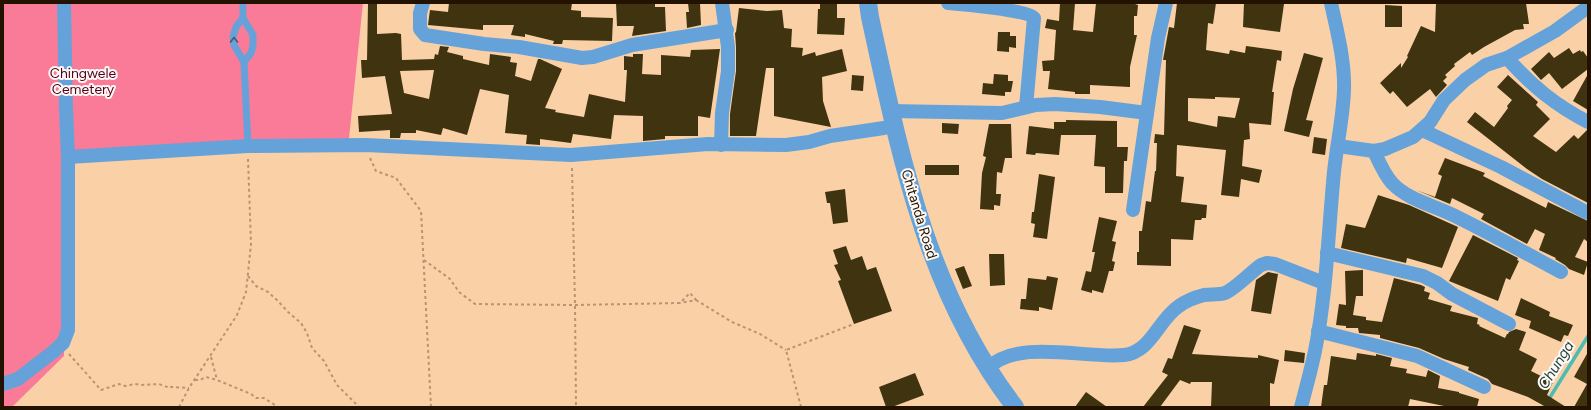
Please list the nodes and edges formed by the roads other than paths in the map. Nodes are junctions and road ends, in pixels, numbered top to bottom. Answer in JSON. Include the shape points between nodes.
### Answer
{"nodes":[{"id":1,"x":64,"y":3,"type":"edge"},
{"id":2,"x":243,"y":3,"type":"edge"},
{"id":3,"x":423,"y":3,"type":"edge"},
{"id":4,"x":722,"y":3,"type":"edge"},
{"id":5,"x":868,"y":3,"type":"edge"},
{"id":6,"x":948,"y":3,"type":"edge"},
{"id":7,"x":1166,"y":3,"type":"edge"},
{"id":8,"x":1329,"y":4,"type":"edge"},
{"id":9,"x":1588,"y":7,"type":"edge"},
{"id":10,"x":242,"y":18,"type":"junction"},
{"id":11,"x":727,"y":30,"type":"junction"},
{"id":12,"x":1507,"y":58,"type":"junction"},
{"id":13,"x":244,"y":62,"type":"junction"},
{"id":14,"x":1026,"y":107,"type":"junction"},
{"id":15,"x":890,"y":111,"type":"junction"},
{"id":16,"x":1147,"y":113,"type":"junction"},
{"id":17,"x":1588,"y":122,"type":"edge"},
{"id":18,"x":884,"y":128,"type":"dead end"},
{"id":19,"x":1422,"y":130,"type":"junction"},
{"id":20,"x":721,"y":145,"type":"junction"},
{"id":21,"x":248,"y":146,"type":"junction"},
{"id":22,"x":1338,"y":146,"type":"junction"},
{"id":23,"x":1374,"y":151,"type":"junction"},
{"id":24,"x":68,"y":157,"type":"junction"},
{"id":25,"x":1133,"y":210,"type":"dead end"},
{"id":26,"x":1588,"y":213,"type":"edge"},
{"id":27,"x":1328,"y":253,"type":"junction"},
{"id":28,"x":1561,"y":272,"type":"dead end"},
{"id":29,"x":1324,"y":283,"type":"junction"},
{"id":30,"x":1509,"y":324,"type":"dead end"},
{"id":31,"x":1318,"y":331,"type":"junction"},
{"id":32,"x":988,"y":368,"type":"junction"},
{"id":33,"x":3,"y":384,"type":"edge"},
{"id":34,"x":1484,"y":386,"type":"dead end"},
{"id":35,"x":1015,"y":407,"type":"edge"},
{"id":36,"x":1301,"y":407,"type":"edge"}],
"edges":[{"from":1,"to":24,"type":"street"},
{"from":2,"to":10,"type":"lane"},
{"from":3,"to":11,"type":"street","via":[[420,30],[425,35],[582,58],[654,40]]},
{"from":4,"to":11,"type":"street"},
{"from":5,"to":15,"type":"street","name":"Chitanda Road"},
{"from":6,"to":14,"type":"street","via":[[1016,12],[1034,18]]},
{"from":7,"to":16,"type":"street"},
{"from":8,"to":22,"type":"street","via":[[1342,57],[1344,89]]},
{"from":9,"to":12,"type":"street","via":[[1555,31]]},
{"from":13,"to":10,"type":"lane","one_way":true,"via":[[234,45],[233,37]]},
{"from":10,"to":13,"type":"lane","via":[[253,35],[251,53]]},
{"from":11,"to":20,"type":"street","via":[[728,71],[722,113]]},
{"from":12,"to":17,"type":"street","via":[[1543,94]]},
{"from":12,"to":19,"type":"street","via":[[1486,65],[1465,80],[1444,100]]},
{"from":13,"to":21,"type":"lane"},
{"from":14,"to":15,"type":"street","via":[[1002,113]]},
{"from":14,"to":16,"type":"street","via":[[1042,104],[1093,106]]},
{"from":15,"to":32,"type":"street","name":"Chitanda Road","via":[[916,209],[935,264],[962,324]]},
{"from":16,"to":25,"type":"street"},
{"from":18,"to":20,"type":"street","via":[[786,145]]},
{"from":19,"to":23,"type":"street","via":[[1414,137]]},
{"from":19,"to":26,"type":"street","via":[[1501,167]]},
{"from":20,"to":21,"type":"street","via":[[571,155],[366,145]]},
{"from":21,"to":24,"type":"street"},
{"from":22,"to":23,"type":"street"},
{"from":22,"to":27,"type":"street"},
{"from":23,"to":28,"type":"street","via":[[1380,166],[1402,191],[1453,214]]},
{"from":24,"to":33,"type":"street","via":[[68,330],[63,343],[36,366],[18,379]]},
{"from":27,"to":29,"type":"street"},
{"from":27,"to":30,"type":"street","via":[[1423,276]]},
{"from":29,"to":31,"type":"street"},
{"from":29,"to":32,"type":"street","via":[[1267,263],[1256,268],[1232,290],[1204,295],[1179,305],[1148,342],[1135,353],[1027,353],[1007,356],[993,362]]},
{"from":31,"to":34,"type":"street","via":[[1417,356]]},
{"from":31,"to":36,"type":"street"},
{"from":32,"to":35,"type":"street","name":"Chitanda Road"}]}
